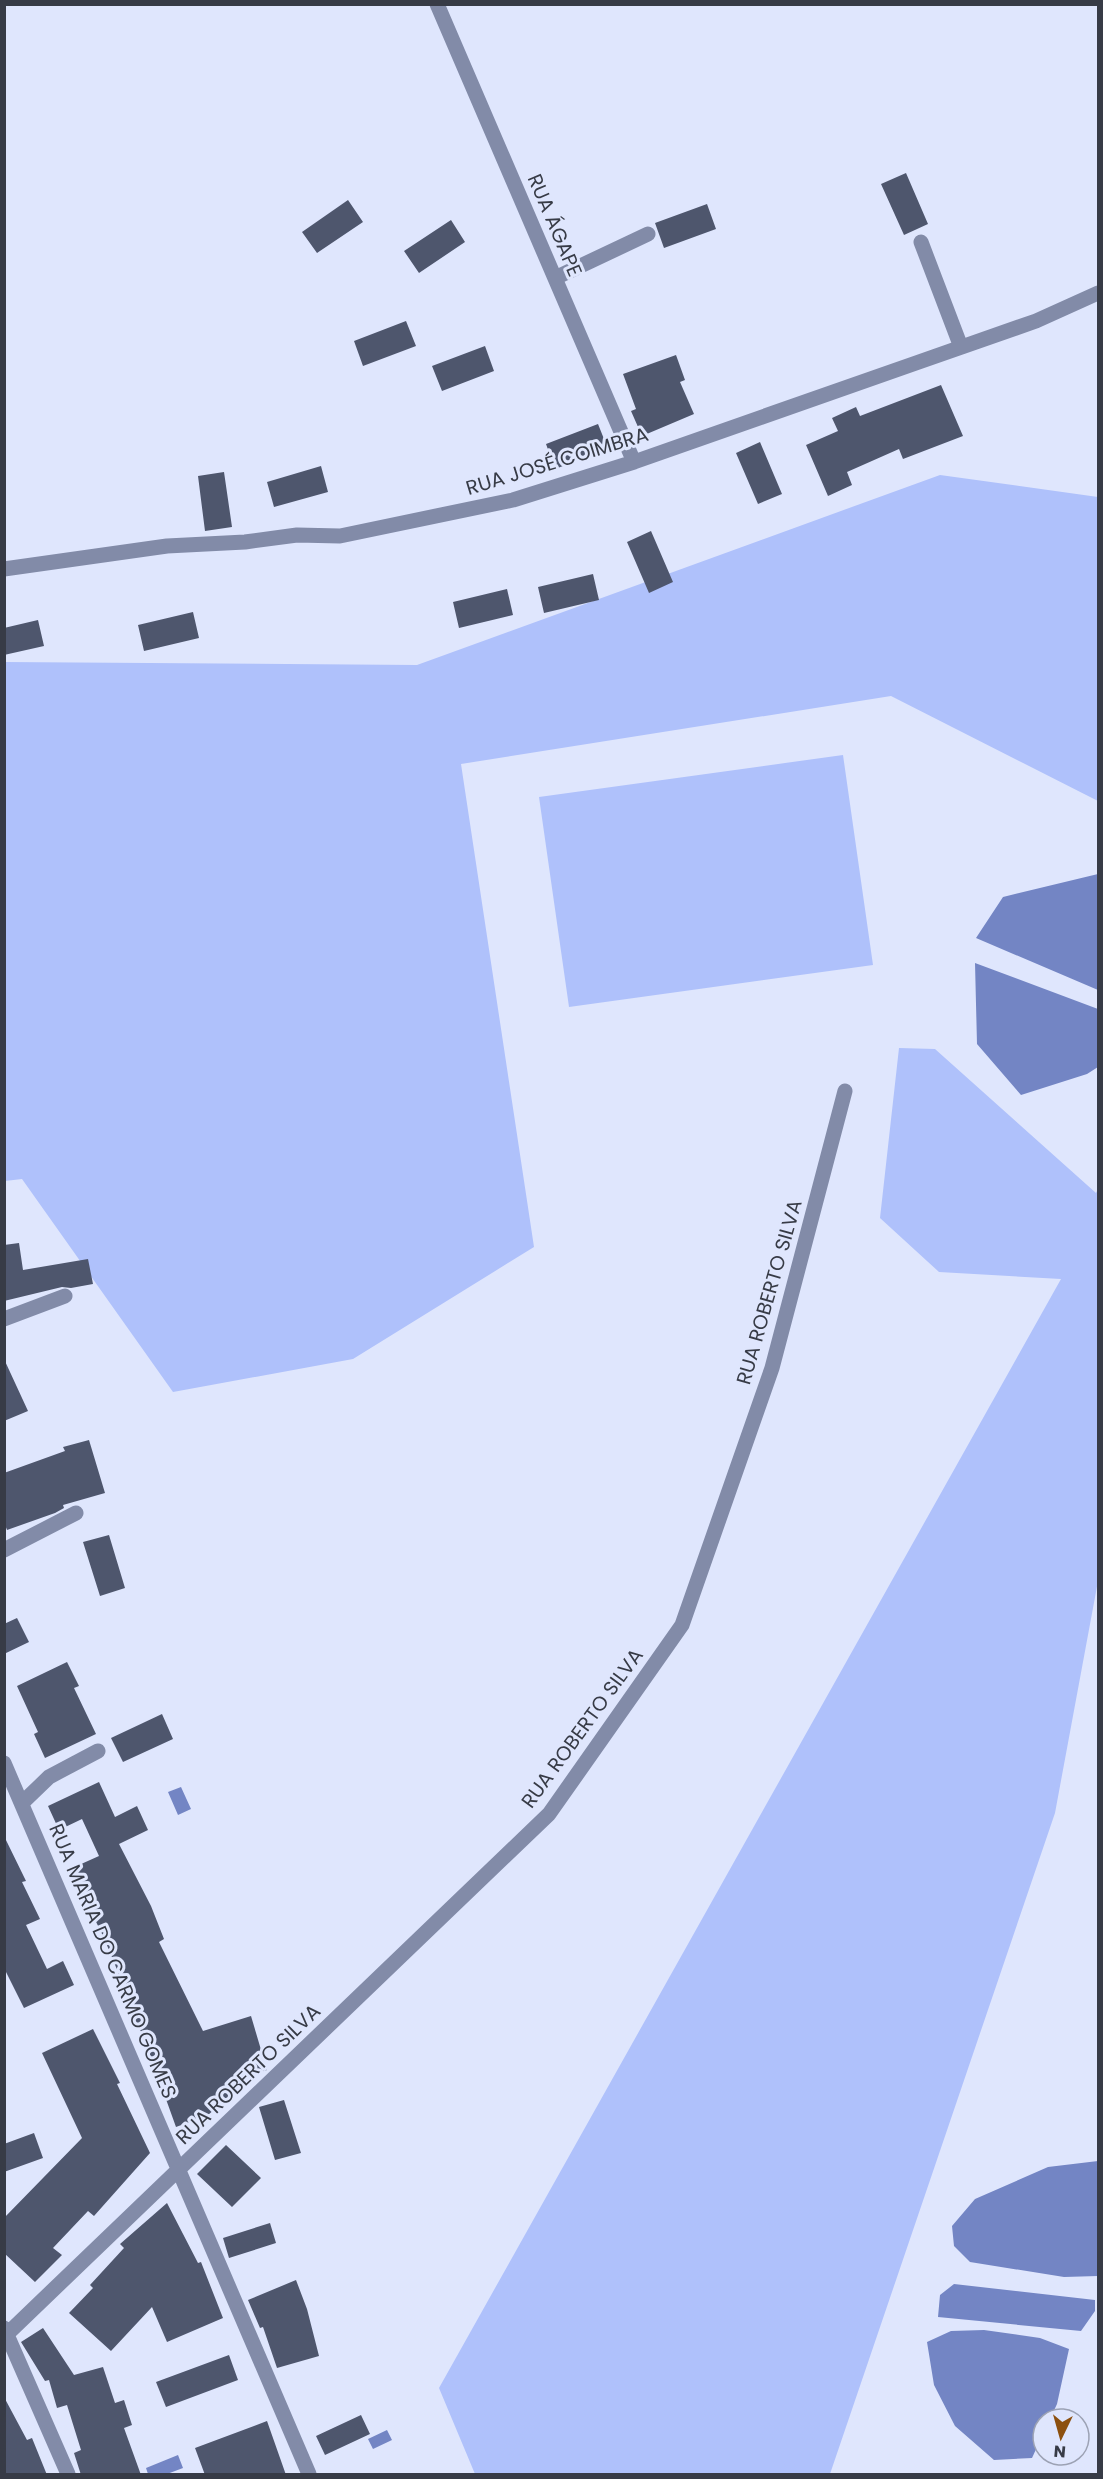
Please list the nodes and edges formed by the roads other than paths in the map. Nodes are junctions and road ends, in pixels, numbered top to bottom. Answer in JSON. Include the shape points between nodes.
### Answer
{"nodes":[{"id":1,"x":436,"y":4,"type":"edge"},
{"id":2,"x":648,"y":234,"type":"dead end"},
{"id":3,"x":921,"y":242,"type":"dead end"},
{"id":4,"x":555,"y":278,"type":"junction"},
{"id":5,"x":1098,"y":292,"type":"edge"},
{"id":6,"x":961,"y":347,"type":"junction"},
{"id":7,"x":634,"y":462,"type":"junction"},
{"id":8,"x":4,"y":569,"type":"edge"},
{"id":9,"x":845,"y":1091,"type":"dead end"},
{"id":10,"x":64,"y":1296,"type":"dead end"},
{"id":11,"x":4,"y":1319,"type":"edge"},
{"id":12,"x":76,"y":1514,"type":"dead end"},
{"id":13,"x":4,"y":1550,"type":"edge"},
{"id":14,"x":98,"y":1751,"type":"dead end"},
{"id":15,"x":4,"y":1763,"type":"edge"},
{"id":16,"x":22,"y":1803,"type":"junction"},
{"id":17,"x":180,"y":2168,"type":"junction"},
{"id":18,"x":5,"y":2333,"type":"edge"},
{"id":19,"x":68,"y":2475,"type":"edge"},
{"id":20,"x":309,"y":2475,"type":"edge"}],
"edges":[{"from":1,"to":4,"type":"street","name":"RUA ÁGAPE"},
{"from":2,"to":4,"type":"street"},
{"from":3,"to":6,"type":"street"},
{"from":4,"to":7,"type":"street","name":"RUA ÁGAPE"},
{"from":5,"to":6,"type":"street","name":"RUA JOSÉ COIMBRA","via":[[1036,321]]},
{"from":6,"to":7,"type":"street","name":"RUA JOSÉ COIMBRA"},
{"from":7,"to":8,"type":"street","name":"RUA JOSÉ COIMBRA","via":[[513,500],[340,536],[297,535],[167,546]]},
{"from":9,"to":17,"type":"street","name":"RUA ROBERTO SILVA","via":[[772,1368],[682,1625],[549,1814]]},
{"from":10,"to":11,"type":"street"},
{"from":12,"to":13,"type":"street"},
{"from":14,"to":16,"type":"street","via":[[48,1777]]},
{"from":15,"to":16,"type":"street","name":"RUA MARIA DO CARMO GOMES"},
{"from":16,"to":17,"type":"street","name":"RUA MARIA DO CARMO GOMES"},
{"from":17,"to":18,"type":"street","name":"RUA ROBERTO SILVA"},
{"from":17,"to":20,"type":"street","name":"RUA MARIA DO CARMO GOMES"},
{"from":18,"to":19,"type":"street"}]}
